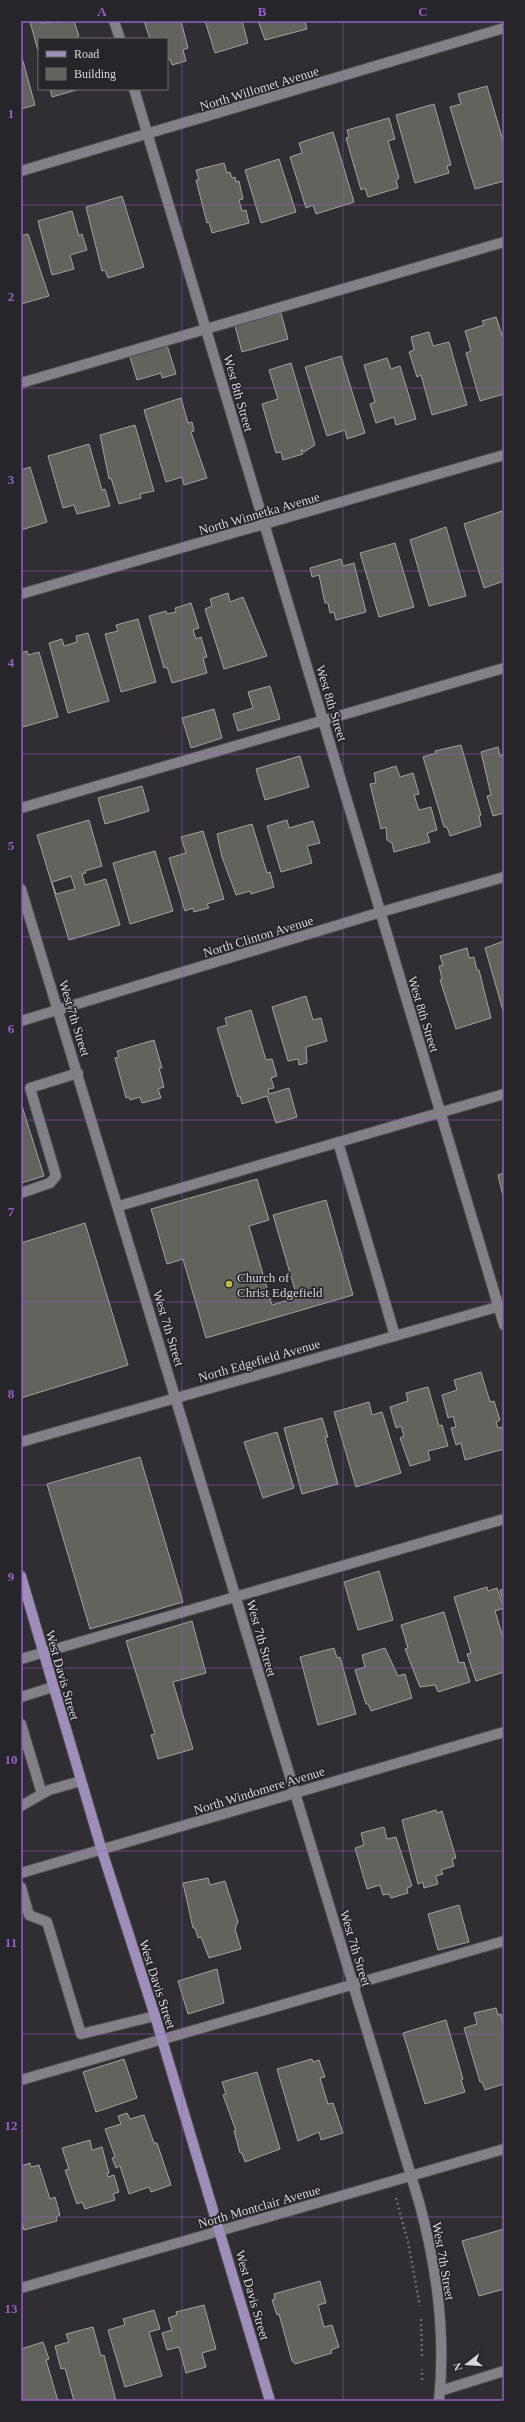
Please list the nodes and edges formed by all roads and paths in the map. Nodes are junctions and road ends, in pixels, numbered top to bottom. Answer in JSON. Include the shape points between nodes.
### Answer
{"nodes":[{"id":1,"x":114,"y":21,"type":"edge"},
{"id":2,"x":504,"y":28,"type":"edge"},
{"id":3,"x":120,"y":38,"type":"edge"},
{"id":4,"x":134,"y":90,"type":"edge"},
{"id":5,"x":148,"y":135,"type":"junction"},
{"id":6,"x":21,"y":172,"type":"edge"},
{"id":7,"x":504,"y":242,"type":"edge"},
{"id":8,"x":206,"y":328,"type":"junction"},
{"id":9,"x":21,"y":383,"type":"edge"},
{"id":10,"x":504,"y":455,"type":"edge"},
{"id":11,"x":264,"y":525,"type":"junction"},
{"id":12,"x":21,"y":594,"type":"edge"},
{"id":13,"x":504,"y":668,"type":"edge"},
{"id":14,"x":323,"y":720,"type":"junction"},
{"id":15,"x":21,"y":808,"type":"edge"},
{"id":16,"x":504,"y":877,"type":"edge"},
{"id":17,"x":21,"y":889,"type":"edge"},
{"id":18,"x":381,"y":912,"type":"junction"},
{"id":19,"x":59,"y":1010,"type":"junction"},
{"id":20,"x":21,"y":1021,"type":"edge"},
{"id":21,"x":78,"y":1073,"type":"junction"},
{"id":22,"x":25,"y":1089,"type":"edge"},
{"id":23,"x":504,"y":1094,"type":"edge"},
{"id":24,"x":440,"y":1112,"type":"junction"},
{"id":25,"x":338,"y":1142,"type":"junction"},
{"id":26,"x":21,"y":1193,"type":"edge"},
{"id":27,"x":119,"y":1206,"type":"junction"},
{"id":28,"x":501,"y":1306,"type":"edge"},
{"id":29,"x":504,"y":1325,"type":"edge"},
{"id":30,"x":394,"y":1336,"type":"junction"},
{"id":31,"x":176,"y":1397,"type":"junction"},
{"id":32,"x":21,"y":1442,"type":"edge"},
{"id":33,"x":504,"y":1519,"type":"edge"},
{"id":34,"x":21,"y":1576,"type":"edge"},
{"id":35,"x":236,"y":1597,"type":"junction"},
{"id":36,"x":43,"y":1653,"type":"junction"},
{"id":37,"x":21,"y":1659,"type":"edge"},
{"id":38,"x":53,"y":1687,"type":"junction"},
{"id":39,"x":21,"y":1697,"type":"edge"},
{"id":40,"x":21,"y":1724,"type":"edge"},
{"id":41,"x":504,"y":1732,"type":"edge"},
{"id":42,"x":81,"y":1781,"type":"junction"},
{"id":43,"x":294,"y":1793,"type":"junction"},
{"id":44,"x":42,"y":1794,"type":"junction"},
{"id":45,"x":21,"y":1806,"type":"edge"},
{"id":46,"x":102,"y":1851,"type":"junction"},
{"id":47,"x":22,"y":1870,"type":"edge"},
{"id":48,"x":21,"y":1887,"type":"edge"},
{"id":49,"x":25,"y":1916,"type":"edge"},
{"id":50,"x":504,"y":1941,"type":"edge"},
{"id":51,"x":353,"y":1984,"type":"junction"},
{"id":52,"x":155,"y":2016,"type":"junction"},
{"id":53,"x":162,"y":2039,"type":"junction"},
{"id":54,"x":21,"y":2080,"type":"edge"},
{"id":55,"x":504,"y":2149,"type":"edge"},
{"id":56,"x":412,"y":2176,"type":"junction"},
{"id":57,"x":390,"y":2182,"type":"junction"},
{"id":58,"x":220,"y":2230,"type":"junction"},
{"id":59,"x":21,"y":2288,"type":"edge"},
{"id":60,"x":422,"y":2359,"type":"dead end"},
{"id":61,"x":422,"y":2366,"type":"dead end"},
{"id":62,"x":504,"y":2371,"type":"edge"},
{"id":63,"x":421,"y":2387,"type":"dead end"},
{"id":64,"x":439,"y":2396,"type":"edge"},
{"id":65,"x":270,"y":2401,"type":"edge"}],
"edges":[{"from":1,"to":3,"type":"street"},
{"from":2,"to":5,"type":"street","name":"North Willomet Avenue"},
{"from":4,"to":5,"type":"street","name":"West 8th Street"},
{"from":5,"to":6,"type":"street","name":"North Willomet Avenue"},
{"from":5,"to":8,"type":"street","name":"West 8th Street"},
{"from":7,"to":8,"type":"street"},
{"from":8,"to":9,"type":"street"},
{"from":8,"to":11,"type":"street","name":"West 8th Street"},
{"from":10,"to":11,"type":"street","name":"North Winnetka Avenue"},
{"from":11,"to":12,"type":"street","name":"North Winnetka Avenue"},
{"from":11,"to":14,"type":"street","name":"West 8th Street"},
{"from":13,"to":14,"type":"street"},
{"from":14,"to":15,"type":"street"},
{"from":14,"to":18,"type":"street","name":"West 8th Street"},
{"from":16,"to":18,"type":"street","name":"North Clinton Avenue"},
{"from":17,"to":19,"type":"street","name":"West 7th Street"},
{"from":18,"to":19,"type":"street","name":"North Clinton Avenue"},
{"from":18,"to":24,"type":"street","name":"West 8th Street"},
{"from":19,"to":20,"type":"street","name":"North Clinton Avenue"},
{"from":19,"to":21,"type":"street","name":"West 7th Street"},
{"from":21,"to":22,"type":"street"},
{"from":21,"to":27,"type":"street","name":"West 7th Street"},
{"from":22,"to":26,"type":"street","via":[[56,1176],[50,1183]]},
{"from":23,"to":24,"type":"street"},
{"from":24,"to":25,"type":"street"},
{"from":24,"to":28,"type":"street","name":"West 8th Street"},
{"from":25,"to":27,"type":"street"},
{"from":25,"to":30,"type":"street"},
{"from":27,"to":31,"type":"street","name":"West 7th Street"},
{"from":28,"to":29,"type":"street","name":"West 8th Street"},
{"from":28,"to":30,"type":"street","name":"North Edgefield Avenue"},
{"from":30,"to":31,"type":"street","name":"North Edgefield Avenue"},
{"from":31,"to":32,"type":"street","name":"North Edgefield Avenue"},
{"from":31,"to":35,"type":"street","name":"West 7th Street"},
{"from":33,"to":35,"type":"street"},
{"from":34,"to":36,"type":"main road","name":"West Davis Street"},
{"from":35,"to":36,"type":"street"},
{"from":35,"to":43,"type":"street","name":"West 7th Street"},
{"from":36,"to":37,"type":"street"},
{"from":36,"to":38,"type":"main road","name":"West Davis Street"},
{"from":38,"to":39,"type":"street"},
{"from":38,"to":42,"type":"main road","name":"West Davis Street"},
{"from":40,"to":44,"type":"street"},
{"from":41,"to":43,"type":"street","name":"North Windomere Avenue"},
{"from":42,"to":44,"type":"street"},
{"from":42,"to":46,"type":"main road","name":"West Davis Street"},
{"from":43,"to":46,"type":"street","name":"North Windomere Avenue"},
{"from":43,"to":51,"type":"street","name":"West 7th Street"},
{"from":44,"to":45,"type":"street"},
{"from":46,"to":47,"type":"street","name":"North Windomere Avenue"},
{"from":46,"to":52,"type":"main road","name":"West Davis Street"},
{"from":48,"to":49,"type":"street"},
{"from":49,"to":52,"type":"street","via":[[47,1922],[81,2034]]},
{"from":50,"to":51,"type":"street"},
{"from":51,"to":53,"type":"street"},
{"from":51,"to":56,"type":"street","name":"West 7th Street"},
{"from":52,"to":53,"type":"main road","name":"West Davis Street"},
{"from":53,"to":54,"type":"street"},
{"from":53,"to":58,"type":"main road","name":"West Davis Street"},
{"from":55,"to":56,"type":"street","name":"North Montclair Avenue"},
{"from":56,"to":57,"type":"street","name":"North Montclair Avenue"},
{"from":56,"to":64,"type":"street","name":"West 7th Street","via":[[430,2243],[439,2298]]},
{"from":57,"to":58,"type":"street","name":"North Montclair Avenue"},
{"from":57,"to":60,"type":"path","via":[[416,2277],[421,2312]]},
{"from":58,"to":59,"type":"street","name":"North Montclair Avenue"},
{"from":58,"to":65,"type":"main road","name":"West Davis Street"},
{"from":61,"to":63,"type":"path"},
{"from":62,"to":64,"type":"street"}]}
